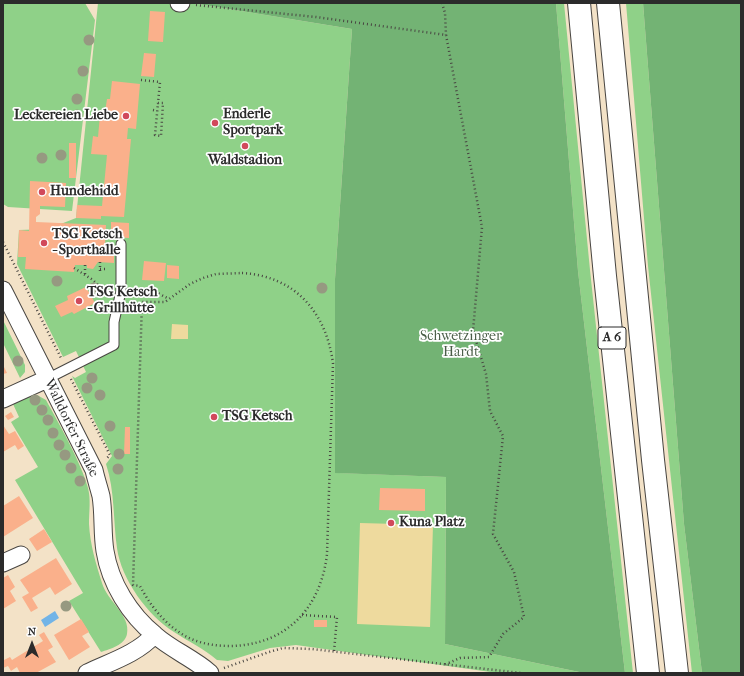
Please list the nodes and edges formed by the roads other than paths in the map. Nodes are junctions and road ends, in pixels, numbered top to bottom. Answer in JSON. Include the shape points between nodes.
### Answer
{"nodes":[{"id":1,"x":579,"y":3,"type":"edge"},
{"id":2,"x":608,"y":3,"type":"edge"},
{"id":3,"x":121,"y":244,"type":"dead end"},
{"id":4,"x":3,"y":290,"type":"edge"},
{"id":5,"x":47,"y":379,"type":"junction"},
{"id":6,"x":3,"y":399,"type":"edge"},
{"id":7,"x":21,"y":555,"type":"dead end"},
{"id":8,"x":3,"y":563,"type":"edge"},
{"id":9,"x":154,"y":635,"type":"junction"},
{"id":10,"x":213,"y":672,"type":"edge"},
{"id":11,"x":86,"y":673,"type":"edge"},
{"id":12,"x":648,"y":673,"type":"edge"},
{"id":13,"x":677,"y":673,"type":"edge"}],
"edges":[{"from":1,"to":12,"type":"highway","number":"A 6","via":[[605,276]]},
{"from":2,"to":13,"type":"highway","number":"A 6","via":[[653,460]]},
{"from":3,"to":5,"type":"lane","via":[[121,291],[114,322],[114,344]]},
{"from":4,"to":5,"type":"street","name":"Walldorfer Straße"},
{"from":5,"to":6,"type":"street"},
{"from":5,"to":9,"type":"street","name":"Walldorfer Straße","via":[[94,470],[101,497],[105,552],[113,580],[128,607]]},
{"from":7,"to":8,"type":"street"},
{"from":9,"to":10,"type":"street","name":"Walldorfer Straße"},
{"from":9,"to":11,"type":"street","via":[[135,651]]}]}
